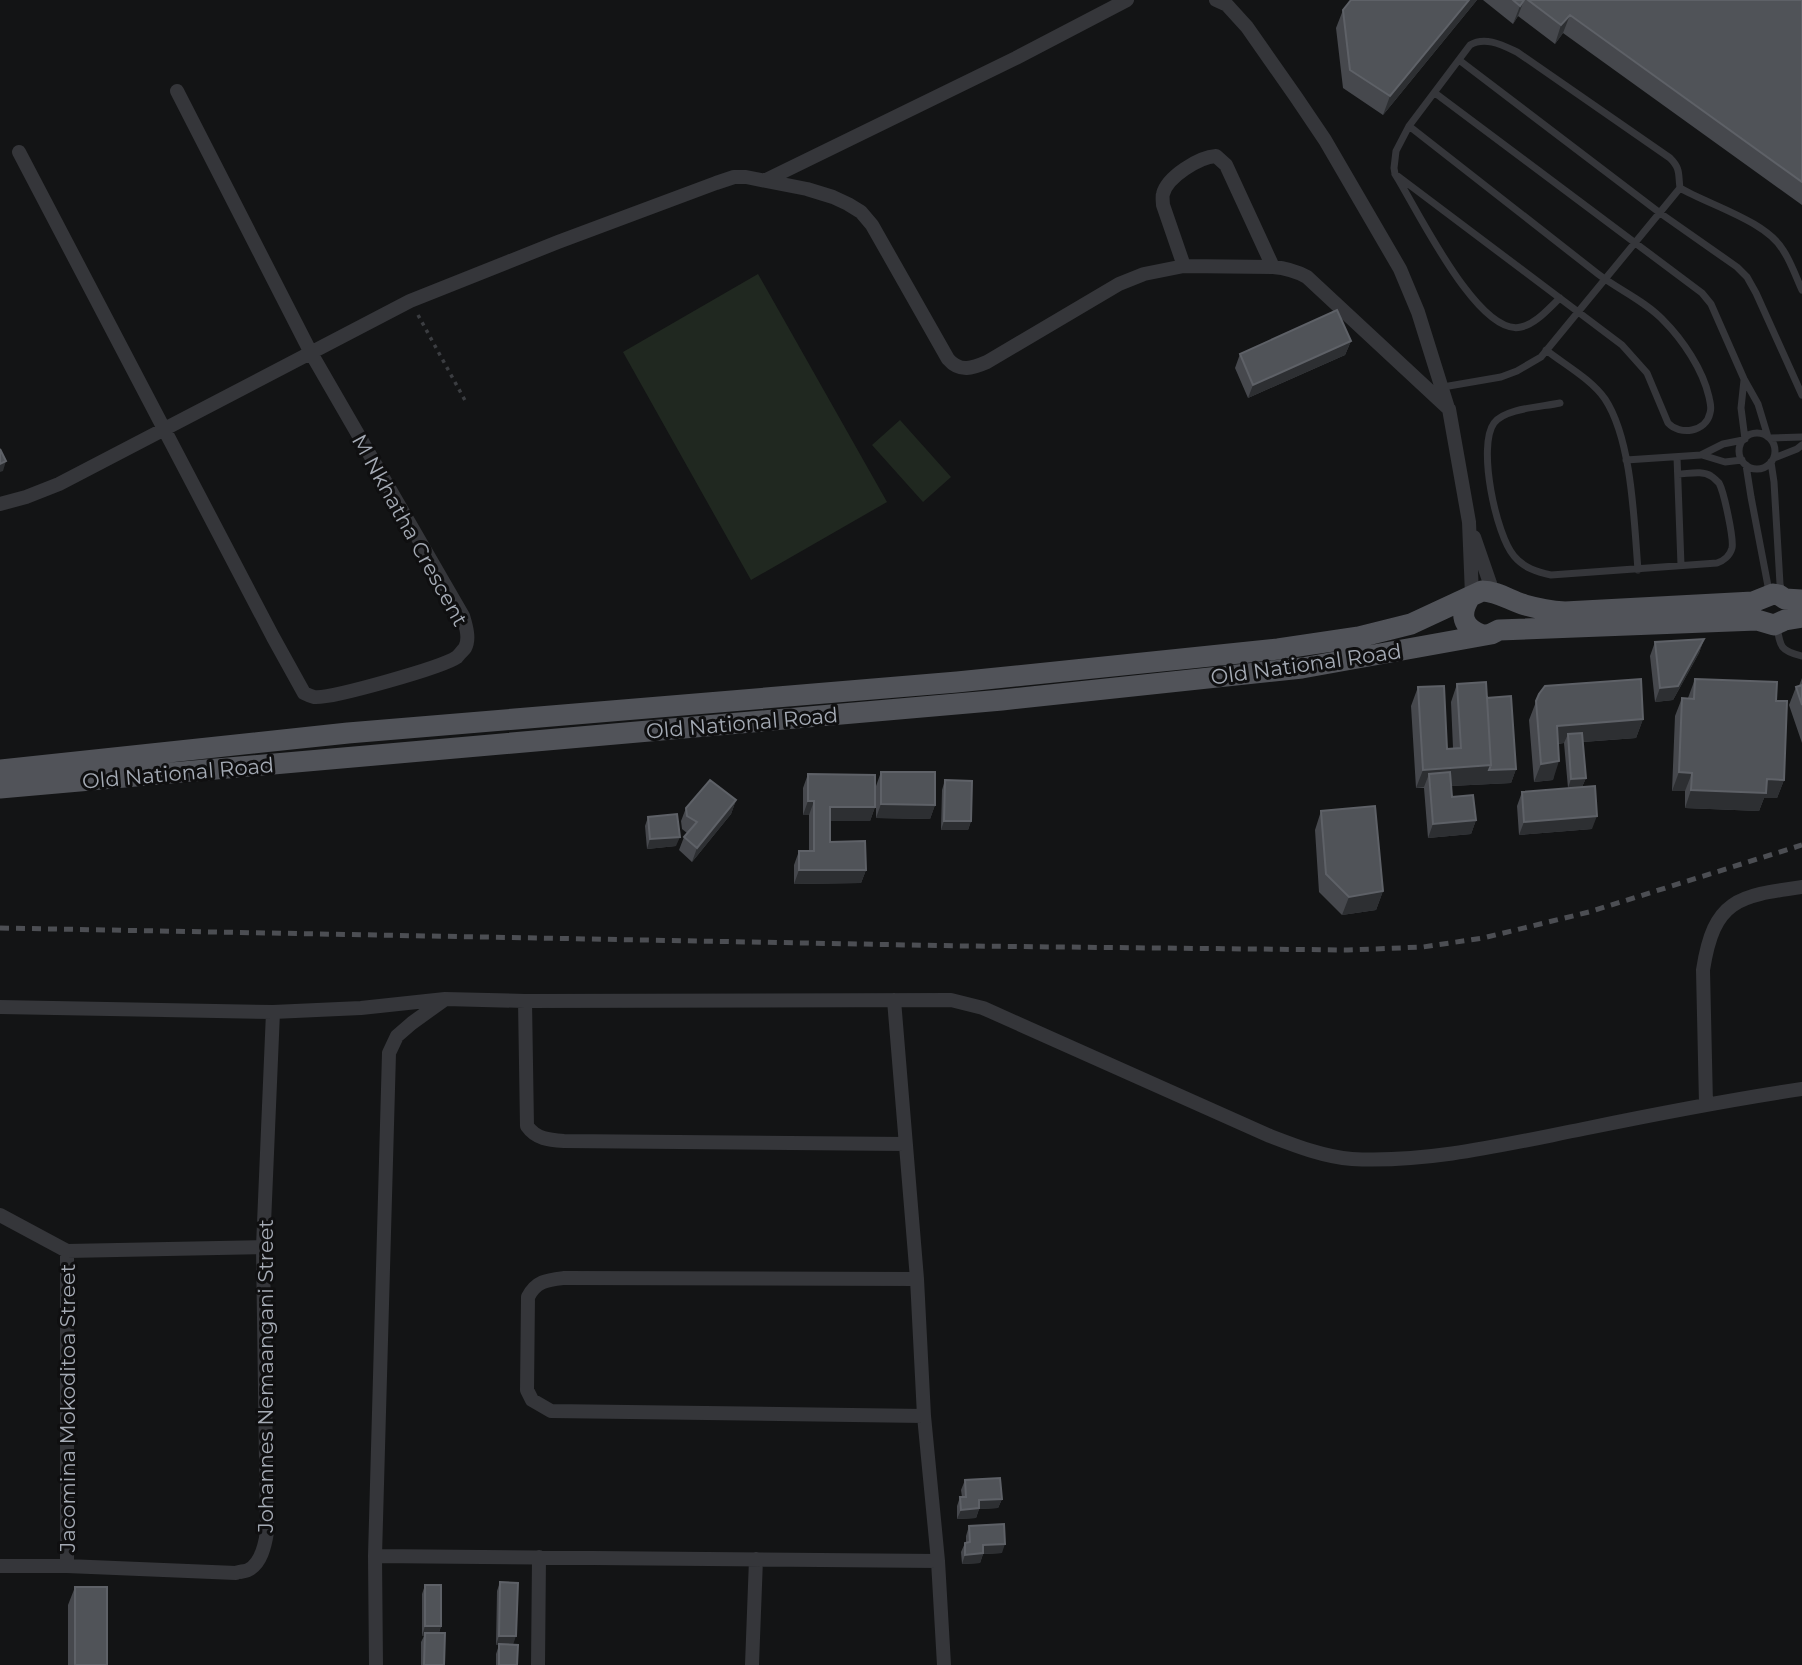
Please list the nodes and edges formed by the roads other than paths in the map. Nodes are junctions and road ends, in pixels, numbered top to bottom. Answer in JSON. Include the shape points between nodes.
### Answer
{"nodes":[{"id":1,"x":1128,"y":0,"type":"edge"},
{"id":2,"x":1216,"y":0,"type":"edge"},
{"id":3,"x":1460,"y":60,"type":"junction"},
{"id":4,"x":177,"y":91,"type":"dead end"},
{"id":5,"x":1435,"y":93,"type":"junction"},
{"id":6,"x":1409,"y":126,"type":"junction"},
{"id":7,"x":19,"y":152,"type":"dead end"},
{"id":8,"x":1395,"y":174,"type":"junction"},
{"id":9,"x":766,"y":180,"type":"junction"},
{"id":10,"x":1680,"y":188,"type":"junction"},
{"id":11,"x":1660,"y":213,"type":"junction"},
{"id":12,"x":1636,"y":242,"type":"junction"},
{"id":13,"x":1184,"y":266,"type":"junction"},
{"id":14,"x":1273,"y":267,"type":"junction"},
{"id":15,"x":1605,"y":279,"type":"junction"},
{"id":16,"x":1802,"y":290,"type":"edge"},
{"id":17,"x":1560,"y":298,"type":"junction"},
{"id":18,"x":1578,"y":312,"type":"junction"},
{"id":19,"x":1546,"y":350,"type":"junction"},
{"id":20,"x":310,"y":353,"type":"junction"},
{"id":21,"x":1745,"y":379,"type":"junction"},
{"id":22,"x":1443,"y":387,"type":"junction"},
{"id":23,"x":1802,"y":395,"type":"edge"},
{"id":24,"x":1560,"y":403,"type":"dead end"},
{"id":25,"x":1449,"y":409,"type":"junction"},
{"id":26,"x":165,"y":430,"type":"junction"},
{"id":27,"x":1769,"y":437,"type":"junction"},
{"id":28,"x":1802,"y":438,"type":"edge"},
{"id":29,"x":1744,"y":440,"type":"junction"},
{"id":30,"x":1802,"y":445,"type":"edge"},
{"id":31,"x":1701,"y":455,"type":"junction"},
{"id":32,"x":1677,"y":457,"type":"junction"},
{"id":33,"x":1626,"y":460,"type":"junction"},
{"id":34,"x":1773,"y":460,"type":"junction"},
{"id":35,"x":1744,"y":463,"type":"junction"},
{"id":36,"x":1678,"y":474,"type":"junction"},
{"id":37,"x":0,"y":504,"type":"edge"},
{"id":38,"x":1469,"y":522,"type":"junction"},
{"id":39,"x":1681,"y":565,"type":"junction"},
{"id":40,"x":1638,"y":570,"type":"junction"},
{"id":41,"x":1483,"y":594,"type":"junction"},
{"id":42,"x":1781,"y":609,"type":"edge"},
{"id":43,"x":1491,"y":632,"type":"junction"},
{"id":44,"x":1802,"y":656,"type":"edge"},
{"id":45,"x":0,"y":770,"type":"edge"},
{"id":46,"x":0,"y":788,"type":"edge"},
{"id":47,"x":1802,"y":887,"type":"edge"},
{"id":48,"x":445,"y":999,"type":"junction"},
{"id":49,"x":894,"y":1000,"type":"junction"},
{"id":50,"x":525,"y":1001,"type":"junction"},
{"id":51,"x":0,"y":1007,"type":"edge"},
{"id":52,"x":273,"y":1012,"type":"junction"},
{"id":53,"x":1802,"y":1089,"type":"edge"},
{"id":54,"x":1706,"y":1104,"type":"junction"},
{"id":55,"x":906,"y":1144,"type":"junction"},
{"id":56,"x":0,"y":1215,"type":"edge"},
{"id":57,"x":263,"y":1247,"type":"junction"},
{"id":58,"x":67,"y":1251,"type":"junction"},
{"id":59,"x":917,"y":1279,"type":"junction"},
{"id":60,"x":924,"y":1416,"type":"junction"},
{"id":61,"x":375,"y":1556,"type":"junction"},
{"id":62,"x":539,"y":1557,"type":"junction"},
{"id":63,"x":755,"y":1559,"type":"junction"},
{"id":64,"x":938,"y":1561,"type":"junction"},
{"id":65,"x":0,"y":1566,"type":"edge"},
{"id":66,"x":67,"y":1566,"type":"junction"},
{"id":67,"x":376,"y":1665,"type":"edge"},
{"id":68,"x":538,"y":1665,"type":"edge"},
{"id":69,"x":752,"y":1665,"type":"edge"},
{"id":70,"x":944,"y":1665,"type":"edge"}],
"edges":[{"from":1,"to":9,"type":"street"},
{"from":2,"to":22,"type":"street","via":[[1247,27],[1325,140],[1400,268]]},
{"from":3,"to":5,"type":"lane"},
{"from":3,"to":10,"type":"lane","via":[[1470,46],[1481,41],[1517,52],[1670,158],[1677,165]]},
{"from":3,"to":11,"type":"lane"},
{"from":4,"to":20,"type":"street","name":"M Nkhatha Crescent"},
{"from":5,"to":6,"type":"lane"},
{"from":5,"to":12,"type":"lane"},
{"from":6,"to":8,"type":"lane","via":[[1396,151]]},
{"from":6,"to":15,"type":"lane"},
{"from":7,"to":26,"type":"street","name":"M Nkhatha Crescent"},
{"from":8,"to":17,"type":"lane"},
{"from":8,"to":17,"type":"lane","via":[[1452,271],[1490,315],[1506,326],[1520,328]]},
{"from":9,"to":13,"type":"street","via":[[833,197],[861,212],[948,359],[966,369],[987,362],[1119,284]]},
{"from":9,"to":20,"type":"street","via":[[734,177],[716,183],[410,300]]},
{"from":10,"to":11,"type":"lane"},
{"from":10,"to":16,"type":"lane","via":[[1734,213],[1777,242]]},
{"from":11,"to":12,"type":"lane"},
{"from":11,"to":23,"type":"lane","via":[[1747,277]]},
{"from":12,"to":15,"type":"lane"},
{"from":12,"to":21,"type":"lane","via":[[1712,304]]},
{"from":13,"to":14,"type":"street"},
{"from":13,"to":14,"type":"street","via":[[1162,195],[1176,174],[1216,156],[1226,165]]},
{"from":14,"to":25,"type":"street","via":[[1307,277]]},
{"from":15,"to":18,"type":"lane"},
{"from":15,"to":18,"type":"lane","via":[[1646,305],[1674,332],[1706,387],[1711,408],[1706,423],[1689,430],[1673,428],[1643,367]]},
{"from":17,"to":18,"type":"lane"},
{"from":18,"to":19,"type":"lane"},
{"from":19,"to":22,"type":"lane","via":[[1501,377]]},
{"from":19,"to":33,"type":"lane","via":[[1604,398]]},
{"from":20,"to":26,"type":"street"},
{"from":20,"to":26,"type":"street","name":"M Nkhatha Crescent","via":[[463,616],[466,647],[458,656],[330,695],[304,693]]},
{"from":21,"to":27,"type":"lane"},
{"from":21,"to":29,"type":"lane","via":[[1741,408]]},
{"from":22,"to":25,"type":"street"},
{"from":24,"to":40,"type":"lane","via":[[1506,413],[1493,424],[1487,460],[1508,548],[1527,567],[1551,575]]},
{"from":25,"to":38,"type":"street"},
{"from":26,"to":37,"type":"street","via":[[59,484]]},
{"from":27,"to":28,"type":"lane"},
{"from":27,"to":29,"type":"lane","via":[[1754,433]]},
{"from":27,"to":34,"type":"lane","via":[[1775,449]]},
{"from":29,"to":31,"type":"lane"},
{"from":29,"to":35,"type":"lane","via":[[1740,447]]},
{"from":30,"to":34,"type":"lane"},
{"from":31,"to":32,"type":"lane"},
{"from":31,"to":35,"type":"lane"},
{"from":32,"to":33,"type":"lane"},
{"from":32,"to":36,"type":"lane"},
{"from":33,"to":40,"type":"lane"},
{"from":34,"to":35,"type":"lane","via":[[1760,469]]},
{"from":34,"to":42,"type":"lane"},
{"from":35,"to":42,"type":"lane","via":[[1768,586]]},
{"from":36,"to":39,"type":"lane"},
{"from":36,"to":39,"type":"lane","via":[[1701,473],[1718,482],[1732,547],[1719,563]]},
{"from":38,"to":41,"type":"street"},
{"from":38,"to":41,"type":"street"},
{"from":39,"to":40,"type":"lane"},
{"from":41,"to":42,"type":"main road","via":[[1545,611],[1753,601]]},
{"from":41,"to":43,"type":"main road","via":[[1503,600],[1507,607],[1505,623]]},
{"from":41,"to":43,"type":"main road","via":[[1464,605],[1463,615],[1473,631]]},
{"from":41,"to":45,"type":"main road","name":"Old National Road","via":[[1411,624],[1279,649],[957,682],[348,733]]},
{"from":42,"to":43,"type":"main road","name":"Old National Road","via":[[1757,620]]},
{"from":42,"to":44,"type":"lane","via":[[1780,643]]},
{"from":43,"to":46,"type":"main road","name":"Old National Road","via":[[1302,668],[1002,700]]},
{"from":47,"to":54,"type":"street","via":[[1759,893],[1734,903],[1712,932],[1703,970]]},
{"from":48,"to":50,"type":"street"},
{"from":48,"to":52,"type":"street"},
{"from":48,"to":61,"type":"street","via":[[397,1037],[389,1053]]},
{"from":49,"to":50,"type":"street"},
{"from":49,"to":54,"type":"street","via":[[951,1000],[984,1008],[1270,1136],[1350,1158],[1486,1149]]},
{"from":49,"to":55,"type":"street"},
{"from":50,"to":55,"type":"street","via":[[527,1126],[535,1135],[550,1140]]},
{"from":51,"to":52,"type":"street"},
{"from":52,"to":57,"type":"street","name":"Johannes Nemaangani Street"},
{"from":53,"to":54,"type":"street"},
{"from":55,"to":59,"type":"street"},
{"from":56,"to":58,"type":"street","name":"Jacomina Mokoditoa Street"},
{"from":57,"to":58,"type":"street","name":"Jacomina Mokoditoa Street"},
{"from":57,"to":66,"type":"street","name":"Johannes Nemaangani Street","via":[[267,1532],[260,1556],[247,1571],[236,1573]]},
{"from":58,"to":66,"type":"street","name":"Jacomina Mokoditoa Street"},
{"from":59,"to":60,"type":"street"},
{"from":59,"to":60,"type":"street","via":[[550,1280],[533,1288],[528,1297],[527,1390],[551,1411]]},
{"from":60,"to":64,"type":"street"},
{"from":61,"to":62,"type":"street"},
{"from":61,"to":67,"type":"street"},
{"from":62,"to":63,"type":"street"},
{"from":62,"to":68,"type":"street"},
{"from":63,"to":64,"type":"street"},
{"from":63,"to":69,"type":"street"},
{"from":64,"to":70,"type":"street"},
{"from":65,"to":66,"type":"street","name":"Johannes Nemaangani Street"}]}
